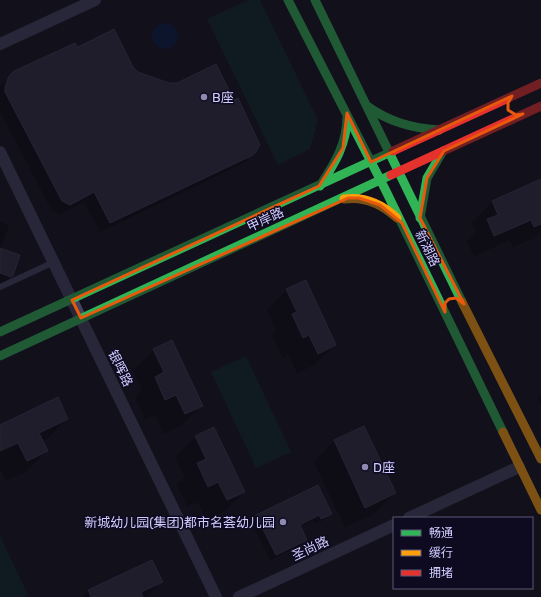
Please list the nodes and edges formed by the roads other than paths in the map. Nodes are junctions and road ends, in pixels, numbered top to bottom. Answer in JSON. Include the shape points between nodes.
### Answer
{"nodes":[{"id":1,"x":95,"y":0,"type":"edge"},
{"id":2,"x":288,"y":0,"type":"edge"},
{"id":3,"x":315,"y":0,"type":"edge"},
{"id":4,"x":0,"y":44,"type":"edge"},
{"id":5,"x":541,"y":82,"type":"edge"},
{"id":6,"x":512,"y":96,"type":"junction"},
{"id":7,"x":366,"y":105,"type":"junction"},
{"id":8,"x":541,"y":106,"type":"edge"},
{"id":9,"x":347,"y":113,"type":"junction"},
{"id":10,"x":523,"y":114,"type":"junction"},
{"id":11,"x":440,"y":130,"type":"junction"},
{"id":12,"x":444,"y":151,"type":"junction"},
{"id":13,"x":0,"y":152,"type":"edge"},
{"id":14,"x":390,"y":154,"type":"junction"},
{"id":15,"x":371,"y":162,"type":"junction"},
{"id":16,"x":398,"y":172,"type":"junction"},
{"id":17,"x":380,"y":180,"type":"junction"},
{"id":18,"x":319,"y":186,"type":"junction"},
{"id":19,"x":336,"y":201,"type":"junction"},
{"id":20,"x":420,"y":218,"type":"junction"},
{"id":21,"x":402,"y":223,"type":"junction"},
{"id":22,"x":54,"y":262,"type":"junction"},
{"id":23,"x":0,"y":287,"type":"edge"},
{"id":24,"x":72,"y":300,"type":"junction"},
{"id":25,"x":464,"y":304,"type":"junction"},
{"id":26,"x":445,"y":312,"type":"junction"},
{"id":27,"x":81,"y":318,"type":"junction"},
{"id":28,"x":0,"y":332,"type":"edge"},
{"id":29,"x":0,"y":356,"type":"edge"},
{"id":30,"x":541,"y":458,"type":"edge"},
{"id":31,"x":519,"y":467,"type":"junction"},
{"id":32,"x":541,"y":510,"type":"edge"},
{"id":33,"x":411,"y":517,"type":"edge"},
{"id":34,"x":393,"y":525,"type":"edge"},
{"id":35,"x":216,"y":597,"type":"edge"},
{"id":36,"x":239,"y":597,"type":"edge"}],
"edges":[{"from":1,"to":4,"type":"street"},
{"from":2,"to":9,"type":"main road","name":"新湖路"},
{"from":3,"to":7,"type":"main road","name":"新湖路"},
{"from":5,"to":6,"type":"main road","name":"甲岸路"},
{"from":6,"to":10,"type":"main road","via":[[508,110],[516,115]]},
{"from":6,"to":11,"type":"main road","name":"甲岸路"},
{"from":7,"to":11,"type":"main road","via":[[377,114],[398,124]]},
{"from":7,"to":14,"type":"main road","name":"新湖路"},
{"from":8,"to":10,"type":"main road","name":"甲岸路"},
{"from":9,"to":15,"type":"main road","name":"新湖路"},
{"from":9,"to":18,"type":"main road","via":[[343,148]]},
{"from":10,"to":12,"type":"main road","name":"甲岸路"},
{"from":11,"to":14,"type":"main road","name":"甲岸路"},
{"from":12,"to":16,"type":"main road","name":"甲岸路"},
{"from":12,"to":20,"type":"main road","via":[[427,178]]},
{"from":13,"to":22,"type":"street","name":"银晖路"},
{"from":14,"to":15,"type":"main road","name":"甲岸路"},
{"from":14,"to":16,"type":"main road","name":"新湖路"},
{"from":15,"to":17,"type":"main road","name":"新湖路"},
{"from":15,"to":18,"type":"main road","name":"甲岸路"},
{"from":16,"to":17,"type":"main road","name":"甲岸路"},
{"from":16,"to":20,"type":"main road","name":"新湖路"},
{"from":17,"to":19,"type":"main road","name":"甲岸路"},
{"from":17,"to":21,"type":"main road","name":"新湖路"},
{"from":18,"to":24,"type":"main road","name":"甲岸路"},
{"from":19,"to":21,"type":"main road","via":[[348,198],[371,201],[392,213]]},
{"from":19,"to":27,"type":"main road","name":"甲岸路"},
{"from":20,"to":25,"type":"main road","name":"新湖路"},
{"from":21,"to":26,"type":"main road","name":"新湖路"},
{"from":22,"to":23,"type":"lane"},
{"from":22,"to":24,"type":"street","name":"银晖路"},
{"from":24,"to":27,"type":"street","name":"银晖路"},
{"from":24,"to":28,"type":"main road","name":"甲岸路"},
{"from":25,"to":26,"type":"main road","via":[[459,299],[449,299],[445,303]]},
{"from":25,"to":30,"type":"main road","name":"新湖路"},
{"from":26,"to":31,"type":"main road","name":"新湖路"},
{"from":27,"to":29,"type":"main road","name":"甲岸路"},
{"from":27,"to":35,"type":"street","name":"银晖路"},
{"from":31,"to":32,"type":"main road","name":"新湖路"},
{"from":31,"to":33,"type":"street"},
{"from":34,"to":36,"type":"street","name":"圣尚路"}]}
